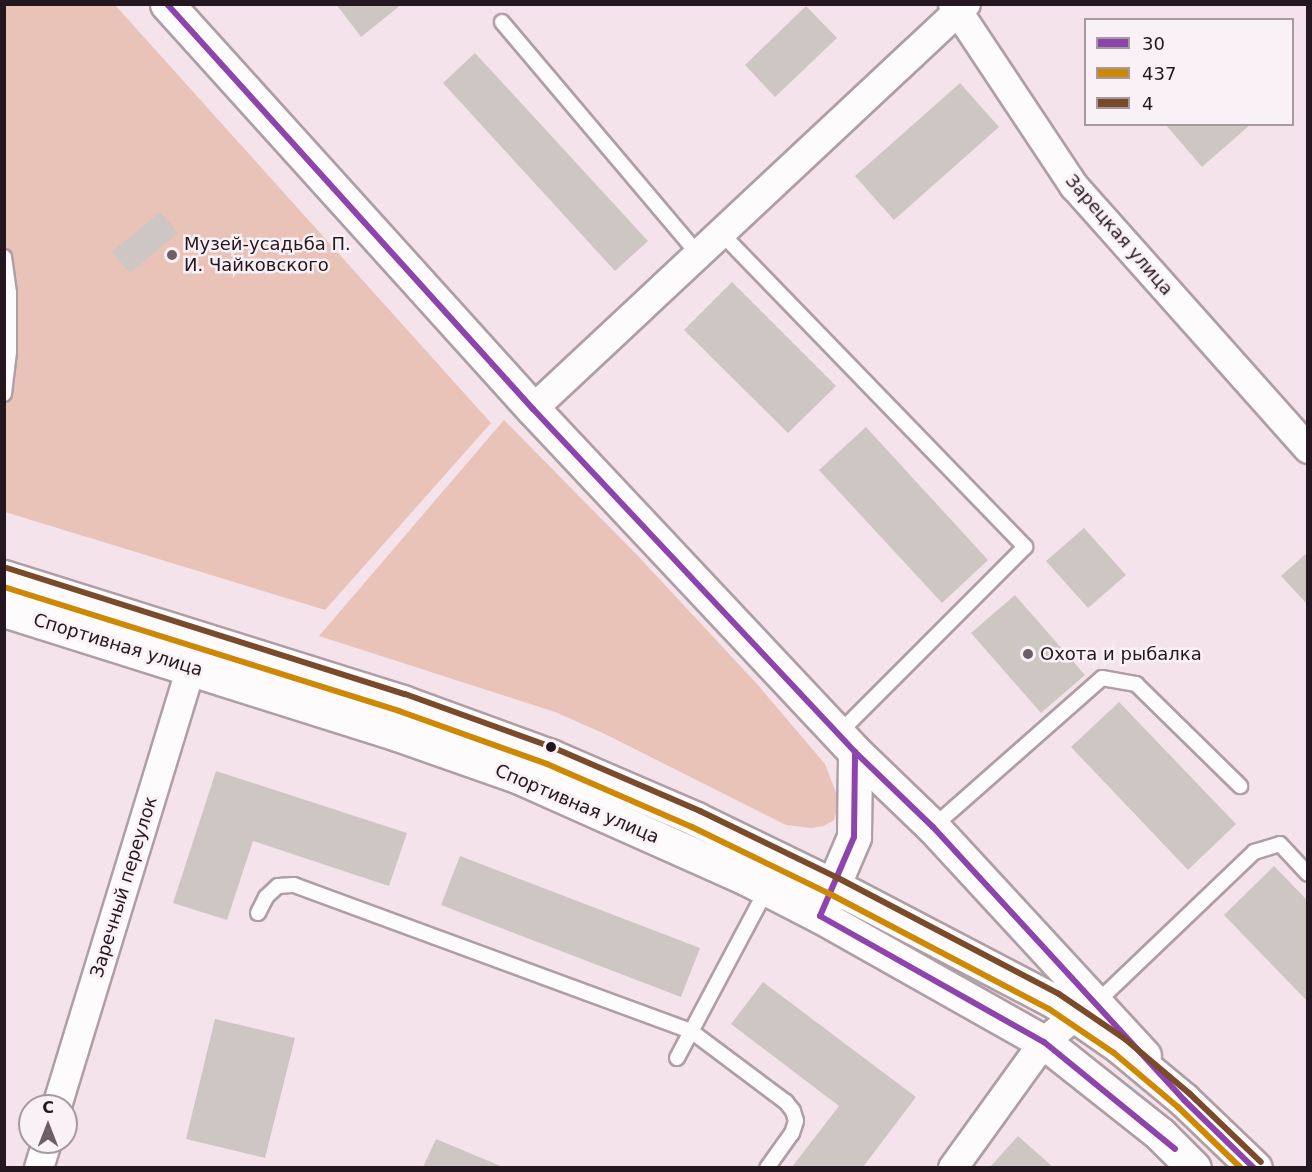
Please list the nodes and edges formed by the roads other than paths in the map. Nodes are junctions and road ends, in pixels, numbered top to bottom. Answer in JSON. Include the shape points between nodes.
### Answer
{"nodes":[{"id":1,"x":167,"y":4,"type":"edge"},
{"id":2,"x":959,"y":6,"type":"edge"},
{"id":3,"x":502,"y":22,"type":"dead end"},
{"id":4,"x":721,"y":233,"type":"junction"},
{"id":5,"x":698,"y":254,"type":"junction"},
{"id":6,"x":4,"y":257,"type":"edge"},
{"id":7,"x":7,"y":291,"type":"edge"},
{"id":8,"x":4,"y":394,"type":"edge"},
{"id":9,"x":533,"y":409,"type":"junction"},
{"id":10,"x":1308,"y":449,"type":"edge"},
{"id":11,"x":4,"y":577,"type":"edge"},
{"id":12,"x":4,"y":610,"type":"edge"},
{"id":13,"x":191,"y":667,"type":"junction"},
{"id":14,"x":847,"y":743,"type":"junction"},
{"id":15,"x":1240,"y":786,"type":"dead end"},
{"id":16,"x":933,"y":827,"type":"junction"},
{"id":17,"x":1308,"y":874,"type":"edge"},
{"id":18,"x":834,"y":886,"type":"junction"},
{"id":19,"x":767,"y":888,"type":"junction"},
{"id":20,"x":258,"y":914,"type":"dead end"},
{"id":21,"x":820,"y":916,"type":"junction"},
{"id":22,"x":1086,"y":1009,"type":"junction"},
{"id":23,"x":691,"y":1031,"type":"junction"},
{"id":24,"x":1044,"y":1042,"type":"junction"},
{"id":25,"x":677,"y":1058,"type":"dead end"},
{"id":26,"x":61,"y":1094,"type":"edge"},
{"id":27,"x":1246,"y":1164,"type":"edge"},
{"id":28,"x":767,"y":1167,"type":"edge"},
{"id":29,"x":952,"y":1167,"type":"edge"},
{"id":30,"x":1194,"y":1167,"type":"edge"}],
"edges":[{"from":1,"to":9,"type":"main road"},
{"from":2,"to":4,"type":"street"},
{"from":2,"to":10,"type":"street","name":"Зарецкая улица","via":[[1074,186]]},
{"from":3,"to":5,"type":"lane"},
{"from":4,"to":5,"type":"street"},
{"from":4,"to":14,"type":"lane","via":[[1025,547]]},
{"from":5,"to":9,"type":"street"},
{"from":6,"to":7,"type":"lane"},
{"from":7,"to":8,"type":"lane","via":[[9,352]]},
{"from":9,"to":14,"type":"main road"},
{"from":11,"to":18,"type":"main road","name":"Спортивная улица","via":[[402,702],[550,756],[696,819]]},
{"from":12,"to":13,"type":"main road","name":"Спортивная улица"},
{"from":13,"to":19,"type":"main road","name":"Спортивная улица","via":[[517,776]]},
{"from":13,"to":26,"type":"street","name":"Заречный переулок"},
{"from":14,"to":16,"type":"main road"},
{"from":14,"to":18,"type":"main road","via":[[854,837]]},
{"from":15,"to":16,"type":"lane","via":[[1136,684],[1102,678]]},
{"from":16,"to":22,"type":"main road"},
{"from":17,"to":22,"type":"lane","via":[[1280,844],[1254,852]]},
{"from":18,"to":21,"type":"main road"},
{"from":18,"to":22,"type":"main road","name":"Спортивная улица","via":[[1054,1001]]},
{"from":19,"to":21,"type":"main road","name":"Спортивная улица"},
{"from":19,"to":23,"type":"lane"},
{"from":20,"to":23,"type":"lane","via":[[266,897],[278,886],[294,885]]},
{"from":21,"to":24,"type":"main road","name":"Спортивная улица"},
{"from":22,"to":24,"type":"street"},
{"from":22,"to":27,"type":"main road","name":"Спортивная улица","via":[[1119,1046],[1184,1100]]},
{"from":23,"to":25,"type":"lane"},
{"from":23,"to":28,"type":"lane","via":[[793,1111],[792,1133]]},
{"from":24,"to":29,"type":"street"},
{"from":24,"to":30,"type":"main road","name":"Спортивная улица","via":[[1160,1134]]}]}
